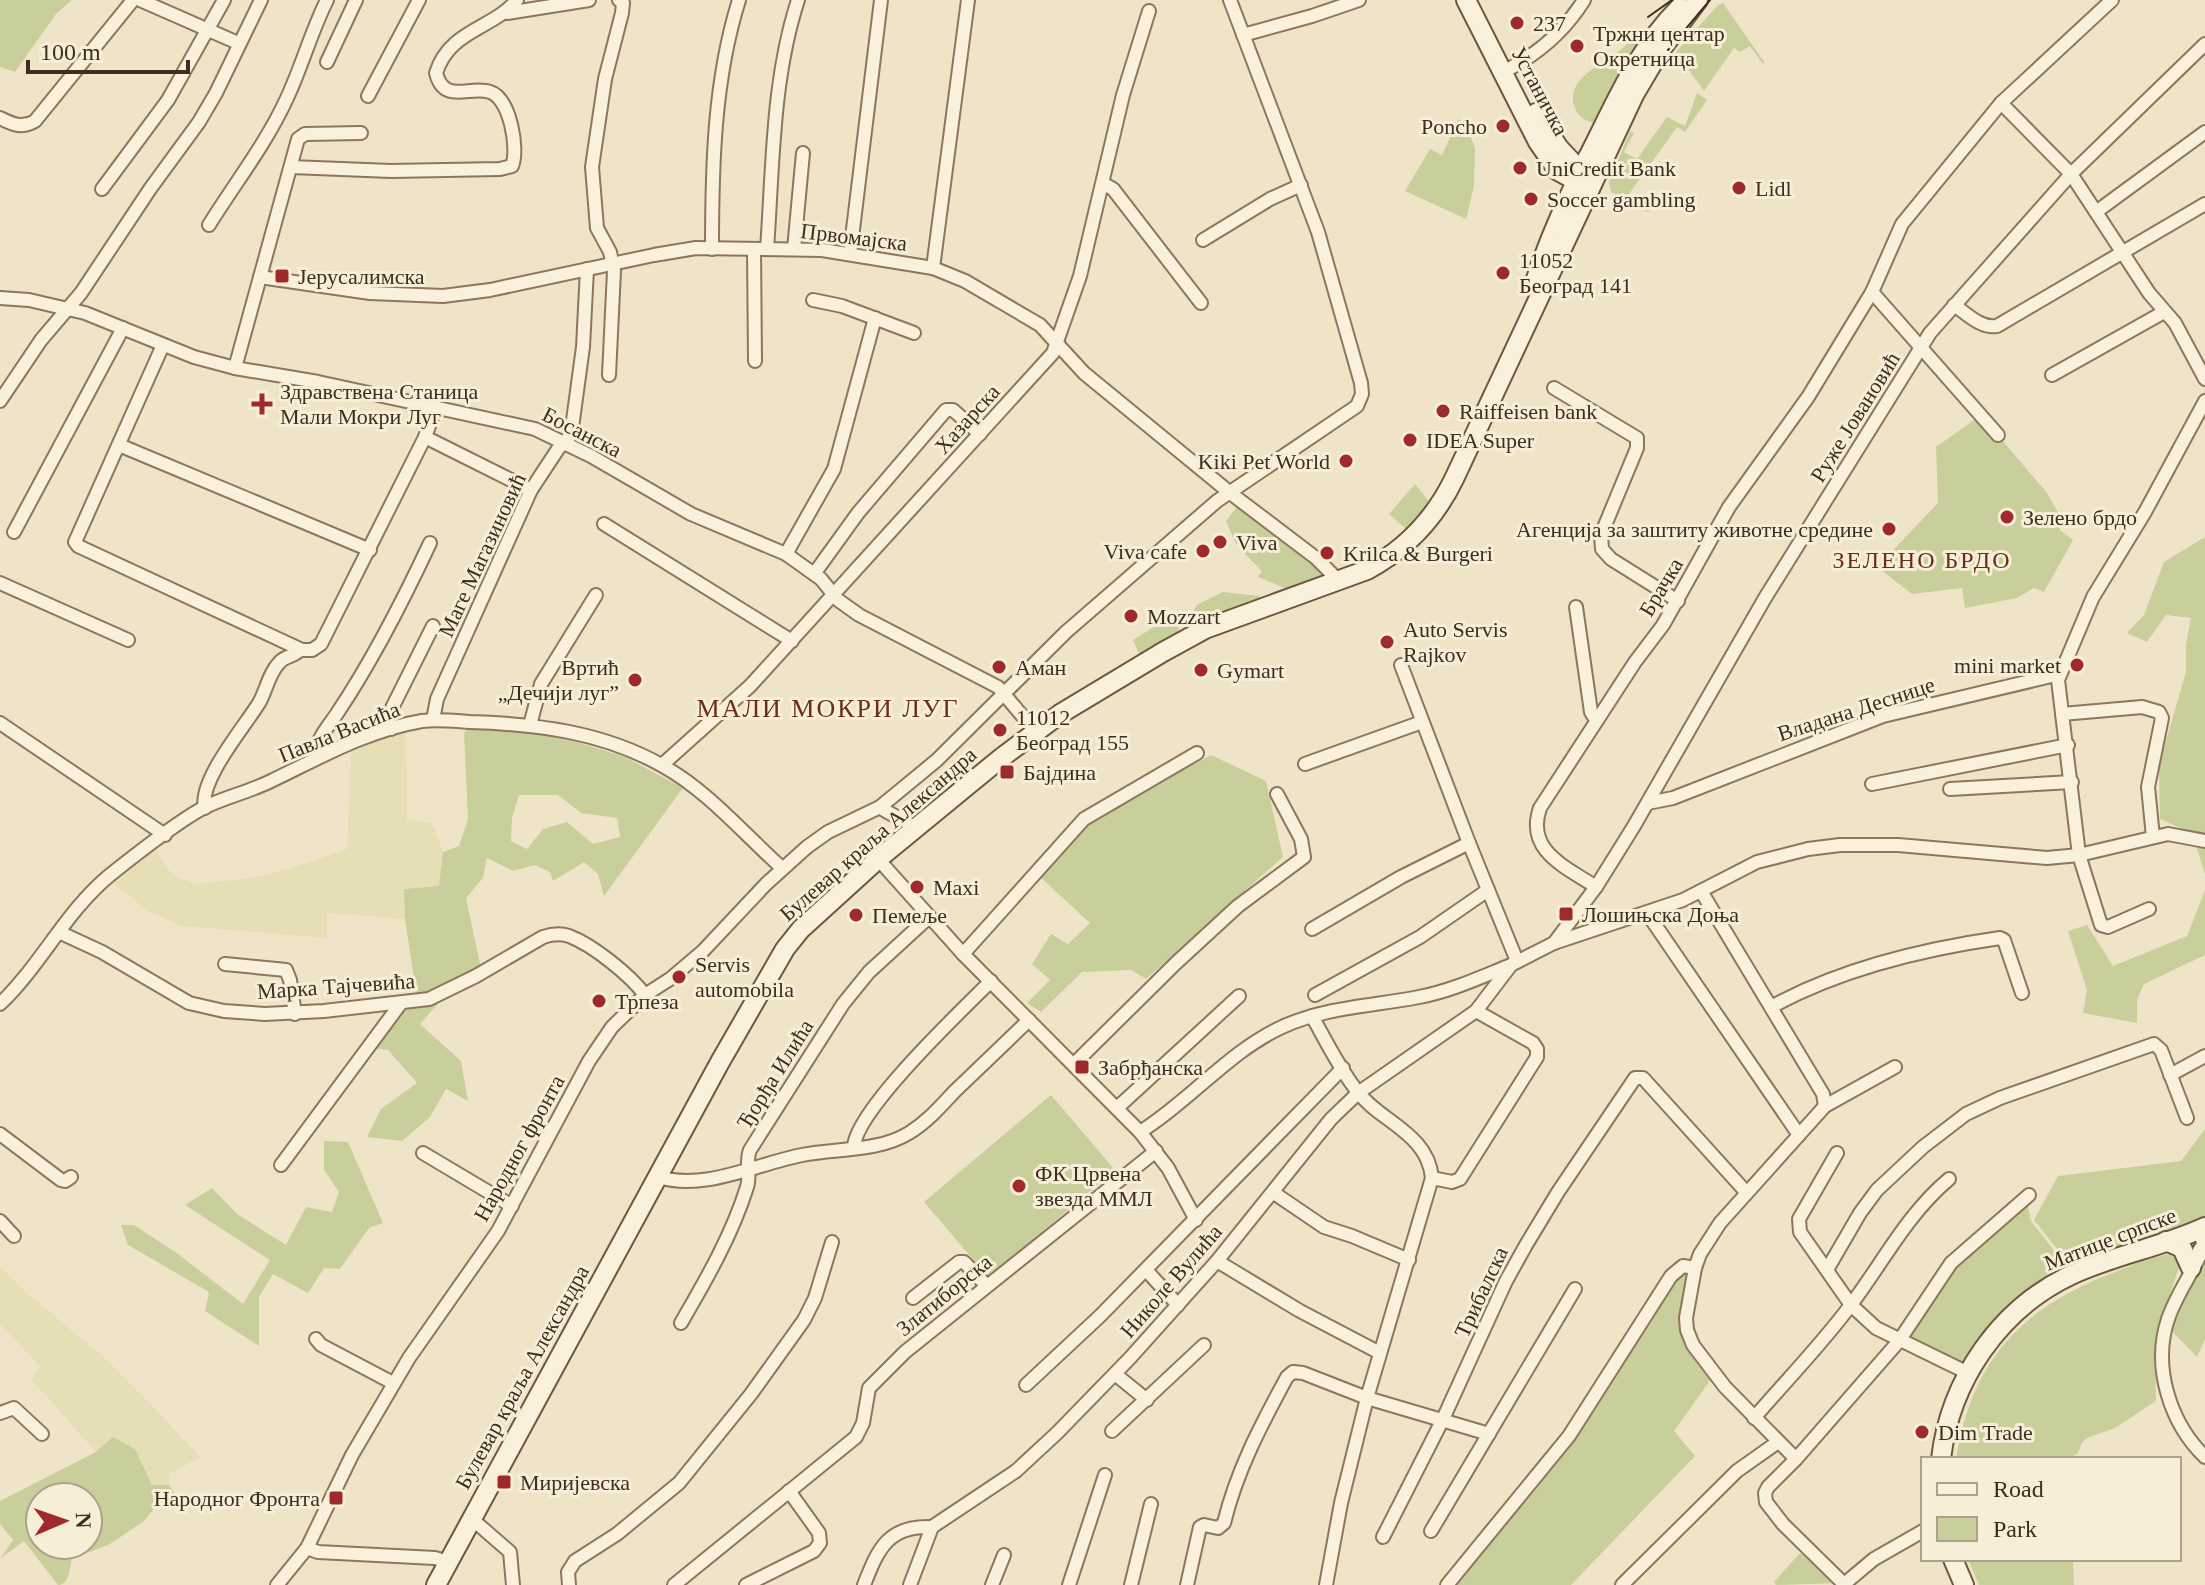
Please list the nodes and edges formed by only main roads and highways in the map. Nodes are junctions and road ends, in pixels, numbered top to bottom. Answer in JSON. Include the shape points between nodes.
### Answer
{"nodes":[{"id":1,"x":1466,"y":0,"type":"edge"},
{"id":2,"x":1478,"y":0,"type":"edge"},
{"id":3,"x":1689,"y":0,"type":"edge"},
{"id":4,"x":1698,"y":0,"type":"edge"},
{"id":5,"x":1508,"y":69,"type":"junction"},
{"id":6,"x":1549,"y":135,"type":"junction"},
{"id":7,"x":1599,"y":136,"type":"junction"},
{"id":8,"x":1558,"y":171,"type":"junction"},
{"id":9,"x":1585,"y":182,"type":"junction"},
{"id":10,"x":1563,"y":210,"type":"junction"},
{"id":11,"x":1512,"y":353,"type":"junction"},
{"id":12,"x":2200,"y":1229,"type":"edge"},
{"id":13,"x":2166,"y":1241,"type":"junction"},
{"id":14,"x":2191,"y":1268,"type":"road end"},
{"id":15,"x":1941,"y":1457,"type":"edge"},
{"id":16,"x":1954,"y":1561,"type":"edge"},
{"id":17,"x":436,"y":1585,"type":"edge"},
{"id":18,"x":1964,"y":1585,"type":"edge"}],
"edges":[{"from":1,"to":5,"type":"main road","name":"Устаничка"},
{"from":2,"to":5,"type":"main road","name":"Устаничка"},
{"from":3,"to":7,"type":"main road","name":"Булевар краља Александра","via":[[1638,58]]},
{"from":4,"to":9,"type":"main road","name":"Булевар краља Александра","via":[[1647,73]]},
{"from":5,"to":6,"type":"main road","name":"Устаничка"},
{"from":5,"to":8,"type":"main road","name":"Устаничка","via":[[1538,142]]},
{"from":6,"to":7,"type":"main road","via":[[1576,146]]},
{"from":6,"to":9,"type":"main road","name":"Устаничка"},
{"from":7,"to":9,"type":"main road","name":"Булевар краља Александра"},
{"from":8,"to":9,"type":"main road","name":"Устаничка"},
{"from":8,"to":10,"type":"main road"},
{"from":9,"to":10,"type":"main road","name":"Булевар краља Александра"},
{"from":9,"to":11,"type":"main road","name":"Булевар краља Александра"},
{"from":10,"to":11,"type":"main road","name":"Булевар краља Александра"},
{"from":11,"to":17,"type":"main road","name":"Булевар краља Александра","via":[[1433,515],[1384,560],[1186,639],[1035,731],[878,859],[789,943]]},
{"from":12,"to":13,"type":"main road","name":"Матице српске"},
{"from":13,"to":14,"type":"main road","via":[[2182,1248]]},
{"from":13,"to":15,"type":"main road","name":"Матице српске","via":[[2074,1274],[2043,1291],[1997,1330],[1968,1373],[1949,1417]]},
{"from":16,"to":18,"type":"main road"}]}
